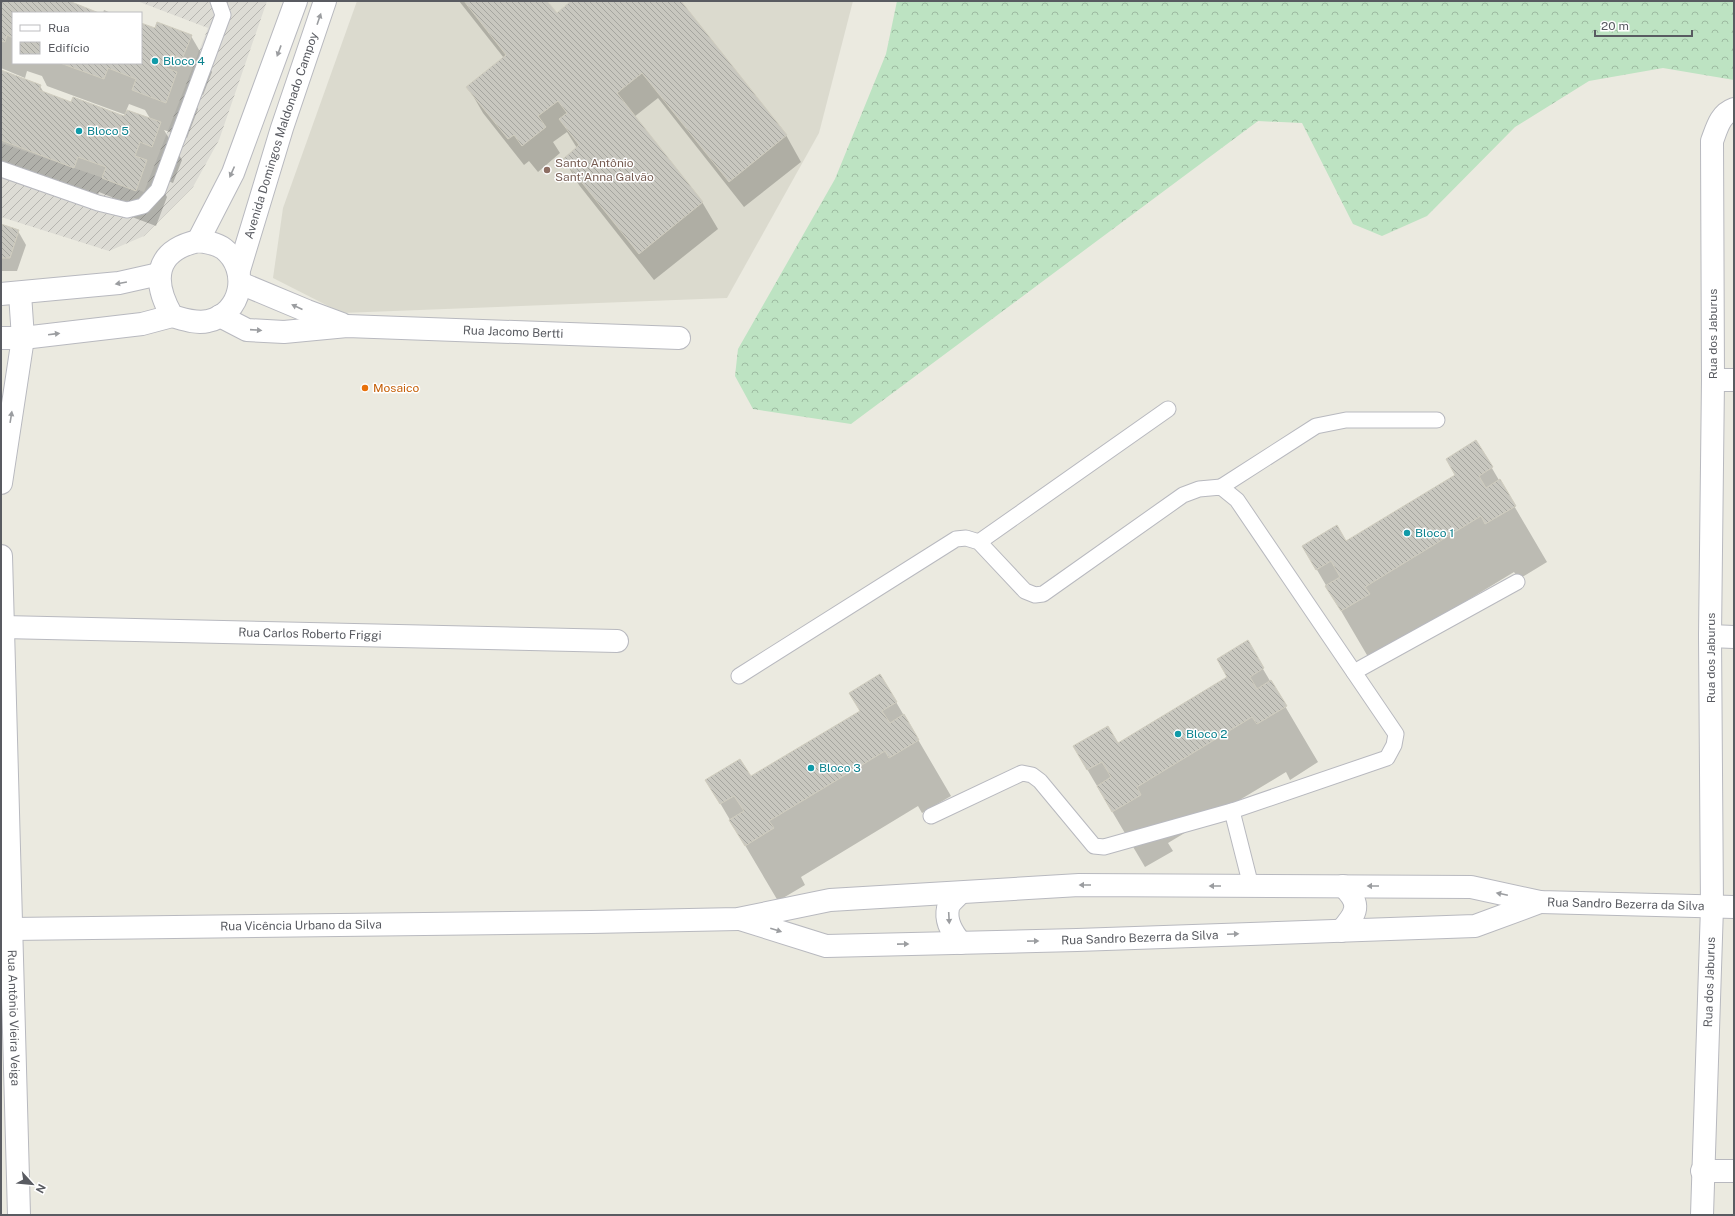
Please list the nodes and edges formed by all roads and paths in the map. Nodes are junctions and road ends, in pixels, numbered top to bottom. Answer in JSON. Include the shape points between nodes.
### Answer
{"nodes":[{"id":1,"x":218,"y":1,"type":"edge"},
{"id":2,"x":296,"y":1,"type":"edge"},
{"id":3,"x":325,"y":1,"type":"edge"},
{"id":4,"x":1734,"y":109,"type":"edge"},
{"id":5,"x":1,"y":169,"type":"edge"},
{"id":6,"x":198,"y":241,"type":"junction"},
{"id":7,"x":159,"y":274,"type":"junction"},
{"id":8,"x":240,"y":277,"type":"junction"},
{"id":9,"x":11,"y":294,"type":"edge"},
{"id":10,"x":172,"y":316,"type":"junction"},
{"id":11,"x":220,"y":316,"type":"junction"},
{"id":12,"x":347,"y":326,"type":"junction"},
{"id":13,"x":1,"y":338,"type":"edge"},
{"id":14,"x":23,"y":338,"type":"junction"},
{"id":15,"x":679,"y":338,"type":"dead end"},
{"id":16,"x":1724,"y":380,"type":"edge"},
{"id":17,"x":1168,"y":409,"type":"dead end"},
{"id":18,"x":1437,"y":420,"type":"dead end"},
{"id":19,"x":1,"y":483,"type":"edge"},
{"id":20,"x":1221,"y":488,"type":"junction"},
{"id":21,"x":979,"y":542,"type":"junction"},
{"id":22,"x":1,"y":556,"type":"edge"},
{"id":23,"x":1517,"y":582,"type":"dead end"},
{"id":24,"x":3,"y":628,"type":"junction"},
{"id":25,"x":1710,"y":636,"type":"junction"},
{"id":26,"x":1734,"y":637,"type":"edge"},
{"id":27,"x":617,"y":641,"type":"dead end"},
{"id":28,"x":1354,"y":672,"type":"junction"},
{"id":29,"x":739,"y":676,"type":"dead end"},
{"id":30,"x":1232,"y":811,"type":"junction"},
{"id":31,"x":931,"y":816,"type":"dead end"},
{"id":32,"x":5,"y":838,"type":"edge"},
{"id":33,"x":1250,"y":886,"type":"junction"},
{"id":34,"x":1343,"y":886,"type":"junction"},
{"id":35,"x":960,"y":893,"type":"junction"},
{"id":36,"x":1540,"y":902,"type":"junction"},
{"id":37,"x":1712,"y":907,"type":"junction"},
{"id":38,"x":1734,"y":907,"type":"edge"},
{"id":39,"x":738,"y":919,"type":"junction"},
{"id":40,"x":591,"y":922,"type":"joint"},
{"id":41,"x":11,"y":929,"type":"junction"},
{"id":42,"x":1341,"y":930,"type":"junction"},
{"id":43,"x":961,"y":943,"type":"junction"},
{"id":44,"x":1702,"y":1171,"type":"junction"},
{"id":45,"x":1734,"y":1171,"type":"edge"},
{"id":46,"x":19,"y":1215,"type":"edge"},
{"id":47,"x":1702,"y":1215,"type":"edge"}],
"edges":[{"from":1,"to":5,"type":"lane","via":[[223,15],[221,21],[158,190],[143,206],[127,210],[98,203]]},
{"from":2,"to":6,"type":"street","one_way":true,"via":[[233,173]]},
{"from":8,"to":3,"type":"street","name":"Avenida Domingos Maldonado Campoy","one_way":true,"via":[[282,128]]},
{"from":4,"to":16,"type":"street","name":"Rua dos Jaburus","via":[[1728,111],[1718,123],[1712,141]]},
{"from":6,"to":7,"type":"street","via":[[184,244],[172,251]]},
{"from":6,"to":8,"type":"street","via":[[211,242],[223,248],[232,257]]},
{"from":7,"to":9,"type":"street","one_way":true,"via":[[119,283]]},
{"from":7,"to":10,"type":"street","via":[[161,294]]},
{"from":8,"to":11,"type":"street","via":[[237,296],[231,308]]},
{"from":12,"to":8,"type":"street","name":"Rua Jacomo Bertti","one_way":true,"via":[[307,311]]},
{"from":9,"to":14,"type":"street"},
{"from":10,"to":11,"type":"street","via":[[195,322],[208,321]]},
{"from":14,"to":10,"type":"street","one_way":true,"via":[[142,324]]},
{"from":11,"to":12,"type":"street","name":"Rua Jacomo Bertti","one_way":true,"via":[[248,330],[284,332]]},
{"from":12,"to":15,"type":"street","name":"Rua Jacomo Bertti"},
{"from":13,"to":14,"type":"street"},
{"from":19,"to":14,"type":"street","one_way":true},
{"from":16,"to":25,"type":"street","name":"Rua dos Jaburus"},
{"from":17,"to":21,"type":"lane"},
{"from":18,"to":20,"type":"lane","via":[[1346,420],[1316,426]]},
{"from":20,"to":21,"type":"lane","via":[[1199,489],[1183,495],[1043,594],[1035,595],[1025,591]]},
{"from":20,"to":28,"type":"lane","via":[[1237,500]]},
{"from":21,"to":29,"type":"lane","via":[[966,538],[956,539]]},
{"from":22,"to":24,"type":"street","name":"Rua Antônio Vieira Veiga"},
{"from":23,"to":28,"type":"lane"},
{"from":24,"to":27,"type":"street","name":"Rua Carlos Roberto Friggi"},
{"from":24,"to":32,"type":"street","name":"Rua Antônio Vieira Veiga"},
{"from":25,"to":26,"type":"street"},
{"from":25,"to":37,"type":"street","name":"Rua dos Jaburus"},
{"from":28,"to":30,"type":"lane","via":[[1396,734],[1387,758]]},
{"from":30,"to":31,"type":"lane","via":[[1114,845],[1094,846],[1040,780],[1022,773]]},
{"from":30,"to":33,"type":"lane"},
{"from":32,"to":41,"type":"street","name":"Rua Antônio Vieira Veiga"},
{"from":33,"to":34,"type":"street","name":"Rua Sandro Bezerra da Silva"},
{"from":33,"to":35,"type":"street","name":"Rua Sandro Bezerra da Silva","one_way":true,"via":[[1079,885]]},
{"from":36,"to":34,"type":"street","name":"Rua Sandro Bezerra da Silva","one_way":true,"via":[[1471,887]]},
{"from":34,"to":42,"type":"street","via":[[1352,895],[1356,904],[1353,918]]},
{"from":35,"to":39,"type":"street","name":"Rua Sandro Bezerra da Silva","via":[[830,900]]},
{"from":35,"to":43,"type":"street","one_way":true,"via":[[948,907],[948,921],[951,932]]},
{"from":36,"to":37,"type":"street","name":"Rua Sandro Bezerra da Silva"},
{"from":36,"to":42,"type":"street","name":"Rua Sandro Bezerra da Silva","via":[[1475,926]]},
{"from":37,"to":38,"type":"street","name":"Rua Sandro Bezerra da Silva"},
{"from":37,"to":44,"type":"street","name":"Rua dos Jaburus"},
{"from":39,"to":40,"type":"street","name":"Rua Sandro Bezerra da Silva"},
{"from":39,"to":43,"type":"street","name":"Rua Sandro Bezerra da Silva","one_way":true,"via":[[826,946]]},
{"from":40,"to":41,"type":"street","name":"Rua Vicência Urbano da Silva"},
{"from":41,"to":46,"type":"street","name":"Rua Antônio Vieira Veiga"},
{"from":43,"to":42,"type":"street","name":"Rua Sandro Bezerra da Silva","one_way":true},
{"from":44,"to":45,"type":"street"},
{"from":44,"to":47,"type":"street","name":"Rua dos Jaburus"}]}
